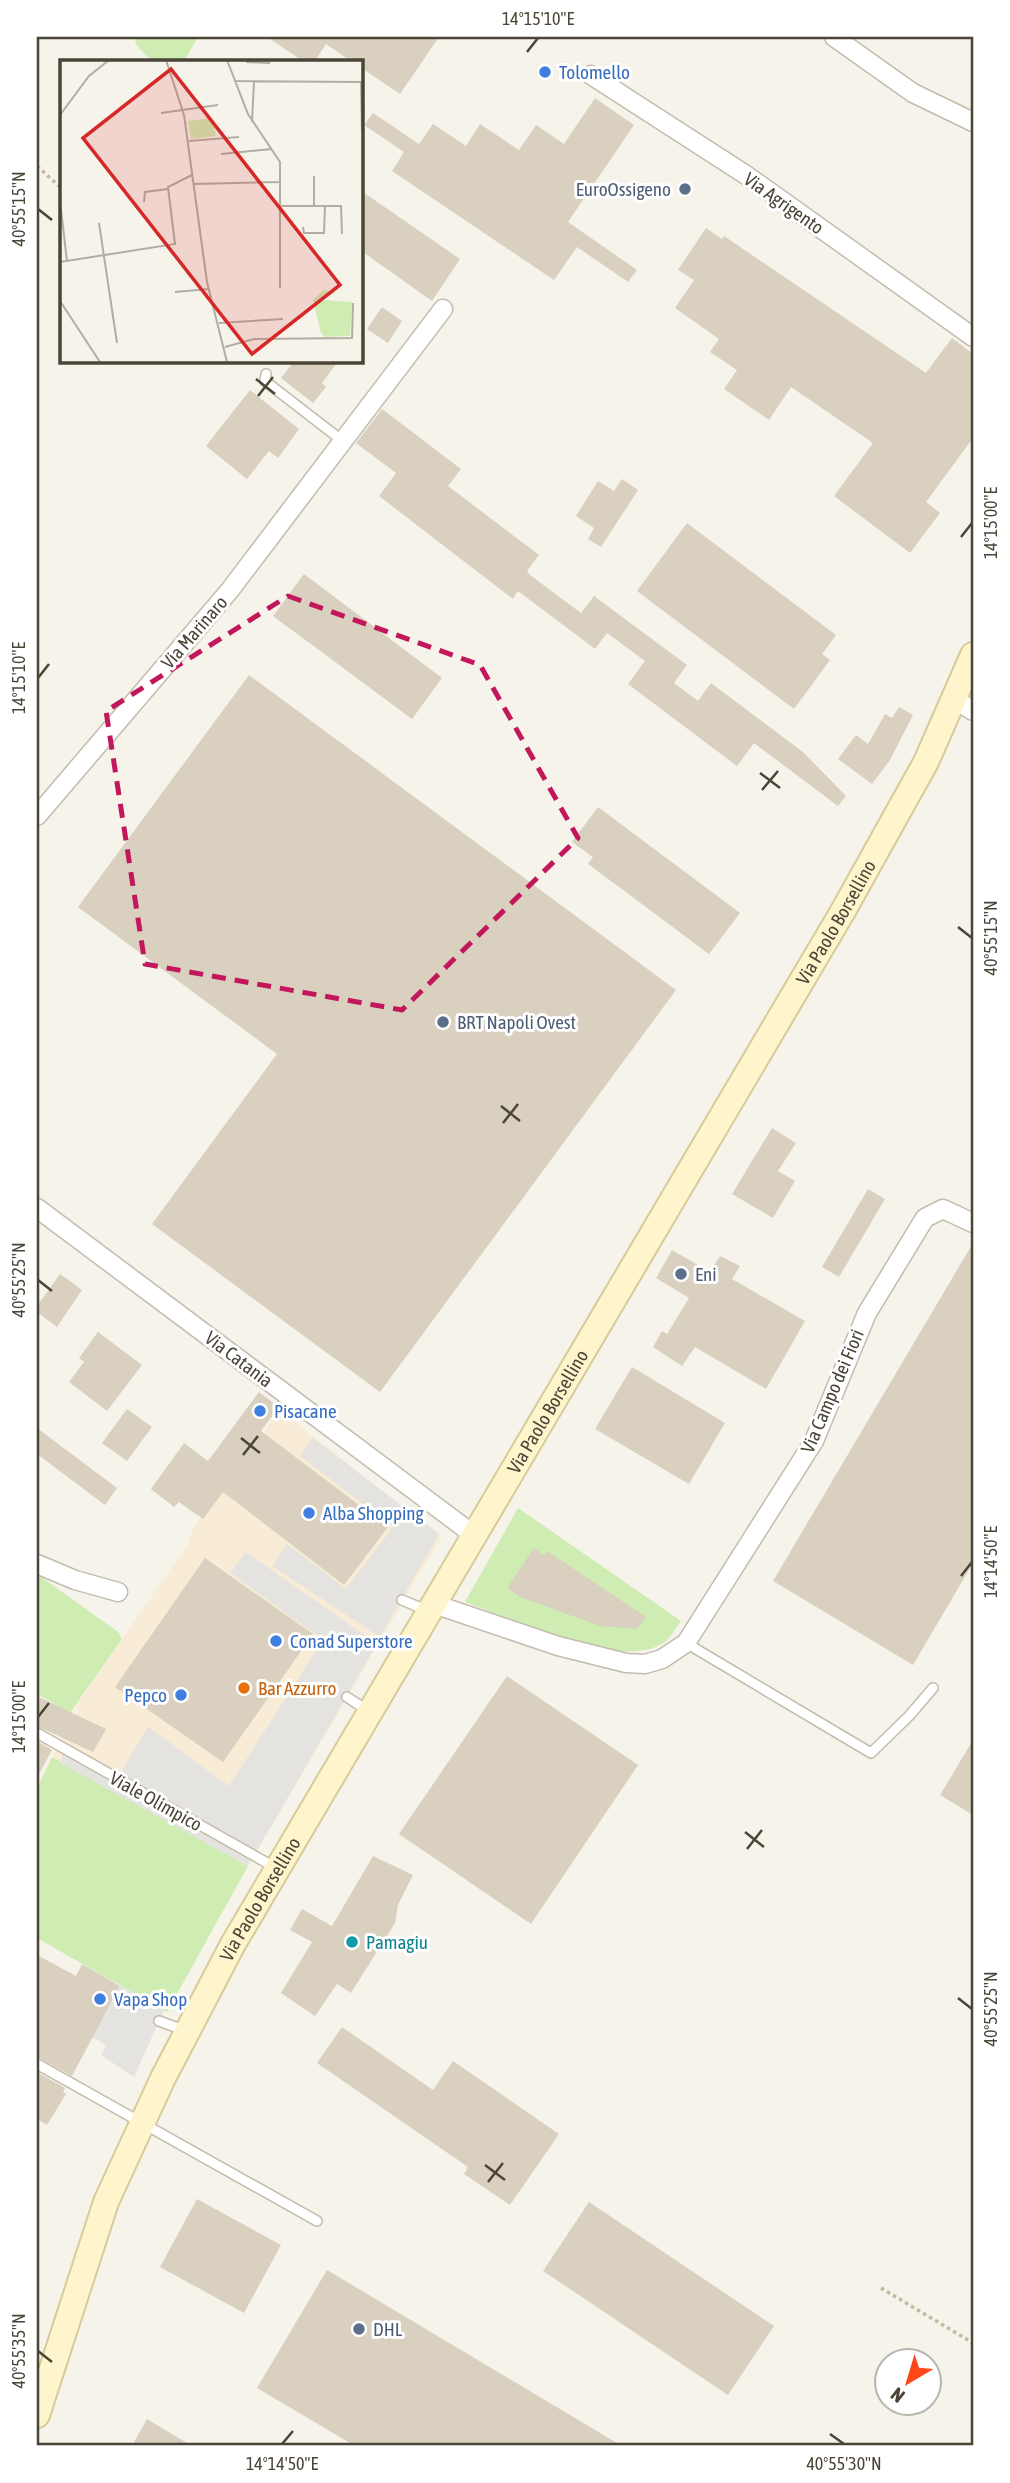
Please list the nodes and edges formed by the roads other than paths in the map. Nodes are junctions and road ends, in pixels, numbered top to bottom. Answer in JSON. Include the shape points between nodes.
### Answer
{"nodes":[{"id":1,"x":834,"y":37,"type":"edge"},
{"id":2,"x":591,"y":75,"type":"dead end"},
{"id":3,"x":973,"y":122,"type":"edge"},
{"id":4,"x":443,"y":309,"type":"dead end"},
{"id":5,"x":973,"y":337,"type":"edge"},
{"id":6,"x":266,"y":374,"type":"dead end"},
{"id":7,"x":344,"y":442,"type":"junction"},
{"id":8,"x":973,"y":655,"type":"edge"},
{"id":9,"x":964,"y":706,"type":"edge"},
{"id":10,"x":37,"y":816,"type":"edge"},
{"id":11,"x":37,"y":1208,"type":"edge"},
{"id":12,"x":973,"y":1223,"type":"edge"},
{"id":13,"x":474,"y":1535,"type":"junction"},
{"id":14,"x":37,"y":1564,"type":"edge"},
{"id":15,"x":118,"y":1592,"type":"dead end"},
{"id":16,"x":402,"y":1600,"type":"dead end"},
{"id":17,"x":431,"y":1608,"type":"junction"},
{"id":18,"x":687,"y":1643,"type":"junction"},
{"id":19,"x":933,"y":1688,"type":"dead end"},
{"id":20,"x":347,"y":1697,"type":"dead end"},
{"id":21,"x":369,"y":1712,"type":"junction"},
{"id":22,"x":37,"y":1733,"type":"edge"},
{"id":23,"x":276,"y":1868,"type":"junction"},
{"id":24,"x":159,"y":2021,"type":"dead end"},
{"id":25,"x":188,"y":2031,"type":"junction"},
{"id":26,"x":37,"y":2064,"type":"edge"},
{"id":27,"x":142,"y":2124,"type":"junction"},
{"id":28,"x":317,"y":2221,"type":"dead end"},
{"id":29,"x":37,"y":2415,"type":"edge"}],
"edges":[{"from":1,"to":3,"type":"street","via":[[913,93]]},
{"from":2,"to":5,"type":"street","name":"Via Agrigento","via":[[746,175]]},
{"from":4,"to":7,"type":"street","name":"Via Marinaro"},
{"from":6,"to":7,"type":"lane","via":[[265,381]]},
{"from":7,"to":10,"type":"street","name":"Via Marinaro","via":[[216,607]]},
{"from":8,"to":9,"type":"main road","name":"Via Paolo Borsellino"},
{"from":9,"to":13,"type":"main road","name":"Via Paolo Borsellino","via":[[926,762],[843,911]]},
{"from":11,"to":13,"type":"street","name":"Via Catania"},
{"from":12,"to":18,"type":"street","name":"Via Campo dei Fiori","via":[[943,1209],[925,1219],[867,1312],[814,1441]]},
{"from":13,"to":17,"type":"main road","name":"Via Paolo Borsellino"},
{"from":14,"to":15,"type":"street"},
{"from":16,"to":17,"type":"lane"},
{"from":17,"to":18,"type":"street","name":"Via Campo dei Fiori","via":[[626,1663],[662,1660]]},
{"from":17,"to":21,"type":"main road","name":"Via Paolo Borsellino"},
{"from":18,"to":19,"type":"lane","via":[[870,1753]]},
{"from":20,"to":21,"type":"lane"},
{"from":21,"to":23,"type":"main road","name":"Via Paolo Borsellino"},
{"from":22,"to":23,"type":"lane","name":"Viale Olimpico"},
{"from":23,"to":25,"type":"main road","name":"Via Paolo Borsellino"},
{"from":24,"to":25,"type":"lane"},
{"from":25,"to":27,"type":"main road","name":"Via Paolo Borsellino"},
{"from":26,"to":27,"type":"lane"},
{"from":27,"to":28,"type":"lane"},
{"from":27,"to":29,"type":"main road","name":"Via Paolo Borsellino","via":[[94,2232]]}]}
